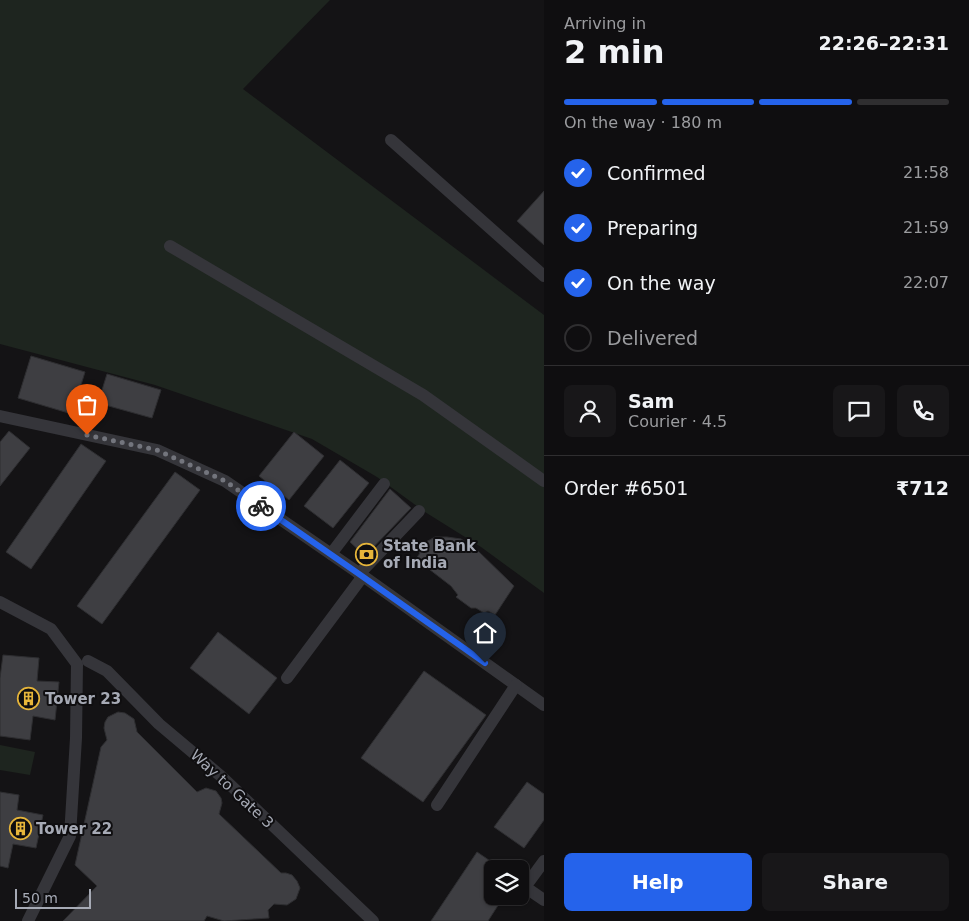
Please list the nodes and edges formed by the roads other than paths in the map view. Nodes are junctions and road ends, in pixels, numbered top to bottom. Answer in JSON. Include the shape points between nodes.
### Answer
{"nodes":[{"id":1,"x":391,"y":140,"type":"dead end"},
{"id":2,"x":170,"y":246,"type":"dead end"},
{"id":3,"x":544,"y":276,"type":"edge"},
{"id":4,"x":0,"y":416,"type":"edge"},
{"id":5,"x":544,"y":481,"type":"edge"},
{"id":6,"x":384,"y":484,"type":"dead end"},
{"id":7,"x":419,"y":511,"type":"dead end"},
{"id":8,"x":330,"y":554,"type":"junction"},
{"id":9,"x":361,"y":575,"type":"junction"},
{"id":10,"x":0,"y":602,"type":"edge"},
{"id":11,"x":88,"y":661,"type":"dead end"},
{"id":12,"x":287,"y":678,"type":"dead end"},
{"id":13,"x":516,"y":685,"type":"junction"},
{"id":14,"x":544,"y":705,"type":"edge"},
{"id":15,"x":436,"y":806,"type":"dead end"},
{"id":16,"x":544,"y":861,"type":"edge"},
{"id":17,"x":544,"y":900,"type":"edge"},
{"id":18,"x":28,"y":921,"type":"edge"},
{"id":19,"x":373,"y":921,"type":"edge"}],
"edges":[{"from":1,"to":3,"type":"street"},
{"from":2,"to":5,"type":"street","via":[[424,395]]},
{"from":4,"to":8,"type":"street","via":[[157,450],[225,481]]},
{"from":6,"to":8,"type":"street"},
{"from":7,"to":9,"type":"street"},
{"from":8,"to":9,"type":"street"},
{"from":9,"to":12,"type":"street"},
{"from":9,"to":13,"type":"street"},
{"from":10,"to":18,"type":"street","via":[[51,629],[77,664],[70,836]]},
{"from":11,"to":19,"type":"street","name":"Way to Gate 3","via":[[107,671],[159,724],[222,777]]},
{"from":13,"to":14,"type":"street"},
{"from":13,"to":15,"type":"street"},
{"from":16,"to":17,"type":"street","via":[[525,887]]}]}
